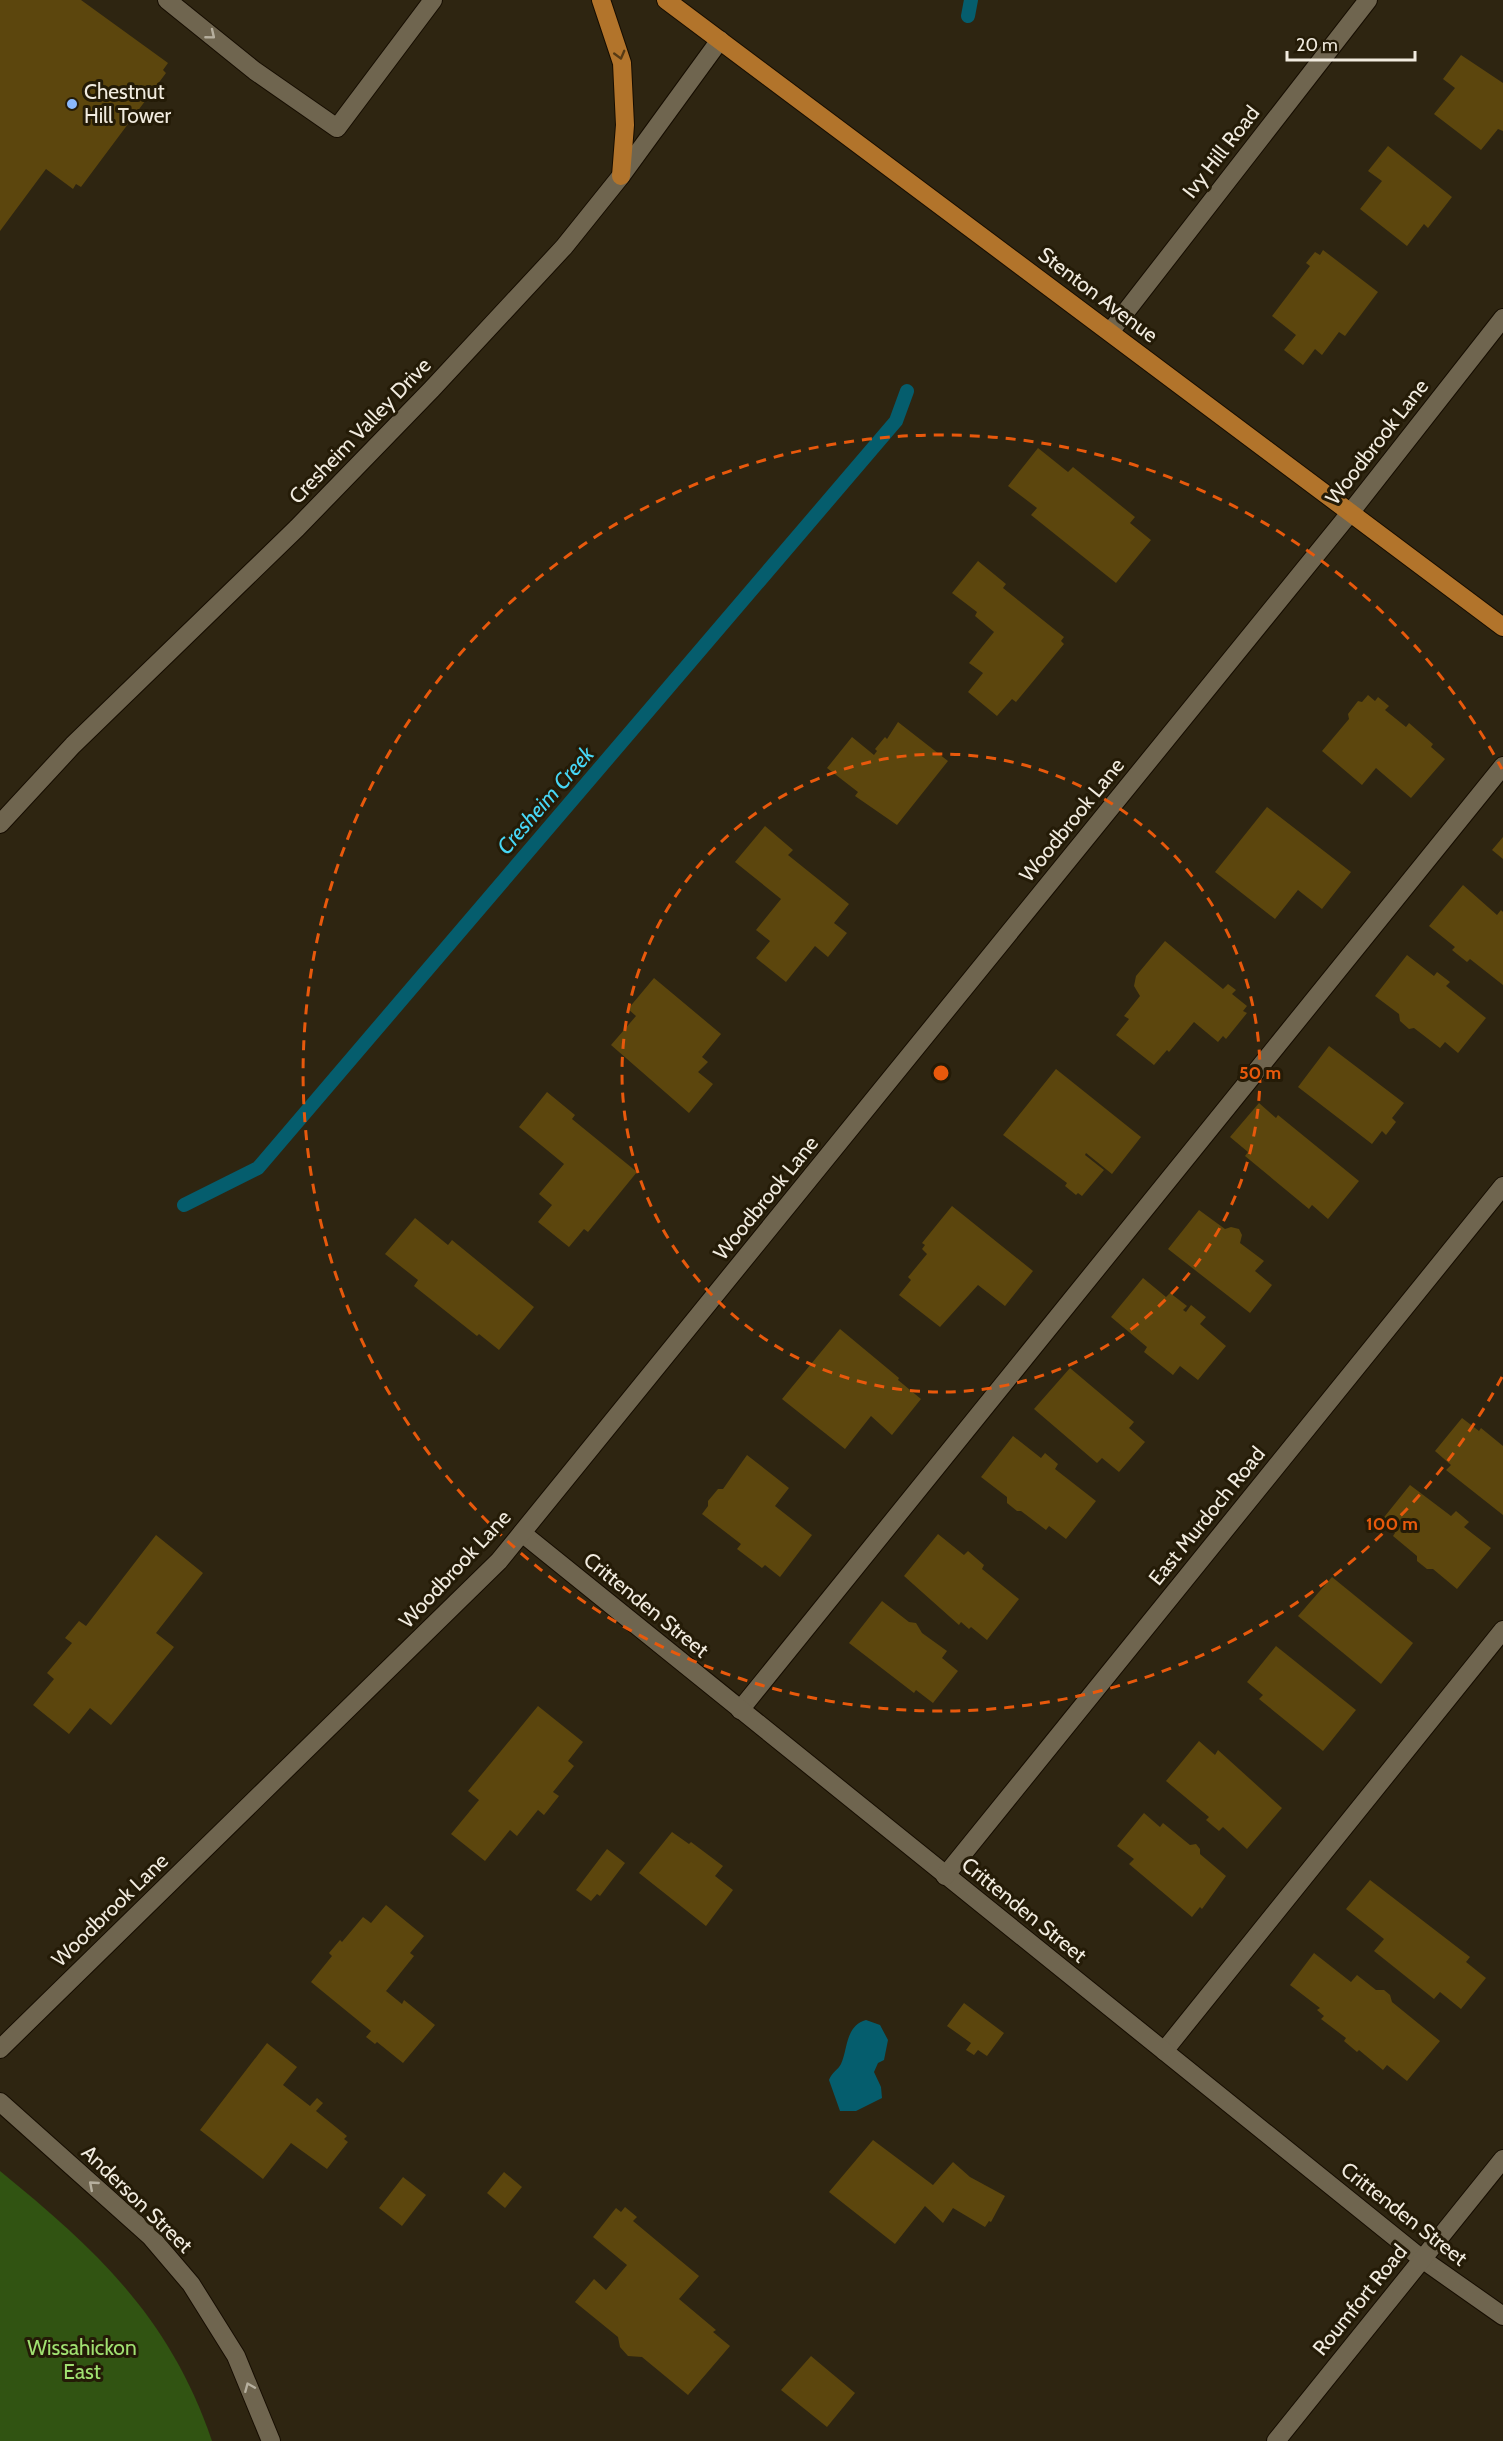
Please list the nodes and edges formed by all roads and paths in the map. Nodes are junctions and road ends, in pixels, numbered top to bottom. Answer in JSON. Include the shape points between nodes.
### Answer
{"nodes":[{"id":1,"x":167,"y":0,"type":"edge"},
{"id":2,"x":433,"y":0,"type":"edge"},
{"id":3,"x":601,"y":0,"type":"edge"},
{"id":4,"x":666,"y":0,"type":"edge"},
{"id":5,"x":1368,"y":0,"type":"edge"},
{"id":6,"x":720,"y":40,"type":"junction"},
{"id":7,"x":621,"y":176,"type":"junction"},
{"id":8,"x":1503,"y":318,"type":"edge"},
{"id":9,"x":1110,"y":332,"type":"junction"},
{"id":10,"x":1350,"y":513,"type":"junction"},
{"id":11,"x":1503,"y":627,"type":"edge"},
{"id":12,"x":1503,"y":766,"type":"edge"},
{"id":13,"x":0,"y":824,"type":"edge"},
{"id":14,"x":1503,"y":1186,"type":"edge"},
{"id":15,"x":522,"y":1533,"type":"junction"},
{"id":16,"x":1503,"y":1630,"type":"edge"},
{"id":17,"x":740,"y":1710,"type":"junction"},
{"id":18,"x":945,"y":1875,"type":"junction"},
{"id":19,"x":0,"y":2049,"type":"edge"},
{"id":20,"x":1164,"y":2051,"type":"junction"},
{"id":21,"x":0,"y":2102,"type":"edge"},
{"id":22,"x":1503,"y":2159,"type":"edge"},
{"id":23,"x":1422,"y":2259,"type":"junction"},
{"id":24,"x":1503,"y":2316,"type":"edge"},
{"id":25,"x":271,"y":2441,"type":"edge"},
{"id":26,"x":1276,"y":2441,"type":"edge"}],
"edges":[{"from":1,"to":2,"type":"street","one_way":true,"via":[[337,128]]},
{"from":3,"to":7,"type":"main road","one_way":true,"via":[[622,63],[625,125]]},
{"from":4,"to":6,"type":"main road","name":"Stenton Avenue"},
{"from":5,"to":9,"type":"street","name":"Ivy Hill Road"},
{"from":6,"to":7,"type":"street","name":"Cresheim Valley Drive"},
{"from":6,"to":9,"type":"main road","name":"Stenton Avenue"},
{"from":7,"to":13,"type":"street","name":"Cresheim Valley Drive","via":[[564,247],[432,389],[297,528],[73,745]]},
{"from":8,"to":10,"type":"street","name":"Woodbrook Lane"},
{"from":9,"to":10,"type":"main road","name":"Stenton Avenue"},
{"from":10,"to":11,"type":"main road","name":"Stenton Avenue"},
{"from":10,"to":15,"type":"street","name":"Woodbrook Lane"},
{"from":12,"to":17,"type":"street"},
{"from":14,"to":18,"type":"street","name":"East Murdoch Road"},
{"from":15,"to":17,"type":"street","name":"Crittenden Street"},
{"from":15,"to":19,"type":"street","name":"Woodbrook Lane","via":[[473,1588]]},
{"from":16,"to":20,"type":"street"},
{"from":17,"to":18,"type":"street","name":"Crittenden Street"},
{"from":18,"to":20,"type":"street","name":"Crittenden Street"},
{"from":20,"to":23,"type":"street","name":"Crittenden Street"},
{"from":25,"to":21,"type":"street","name":"Anderson Street","one_way":true,"via":[[236,2356],[191,2284],[150,2236]]},
{"from":22,"to":23,"type":"street","name":"Roumfort Road"},
{"from":23,"to":24,"type":"street","name":"Crittenden Street"},
{"from":23,"to":26,"type":"street","name":"Roumfort Road"}]}
